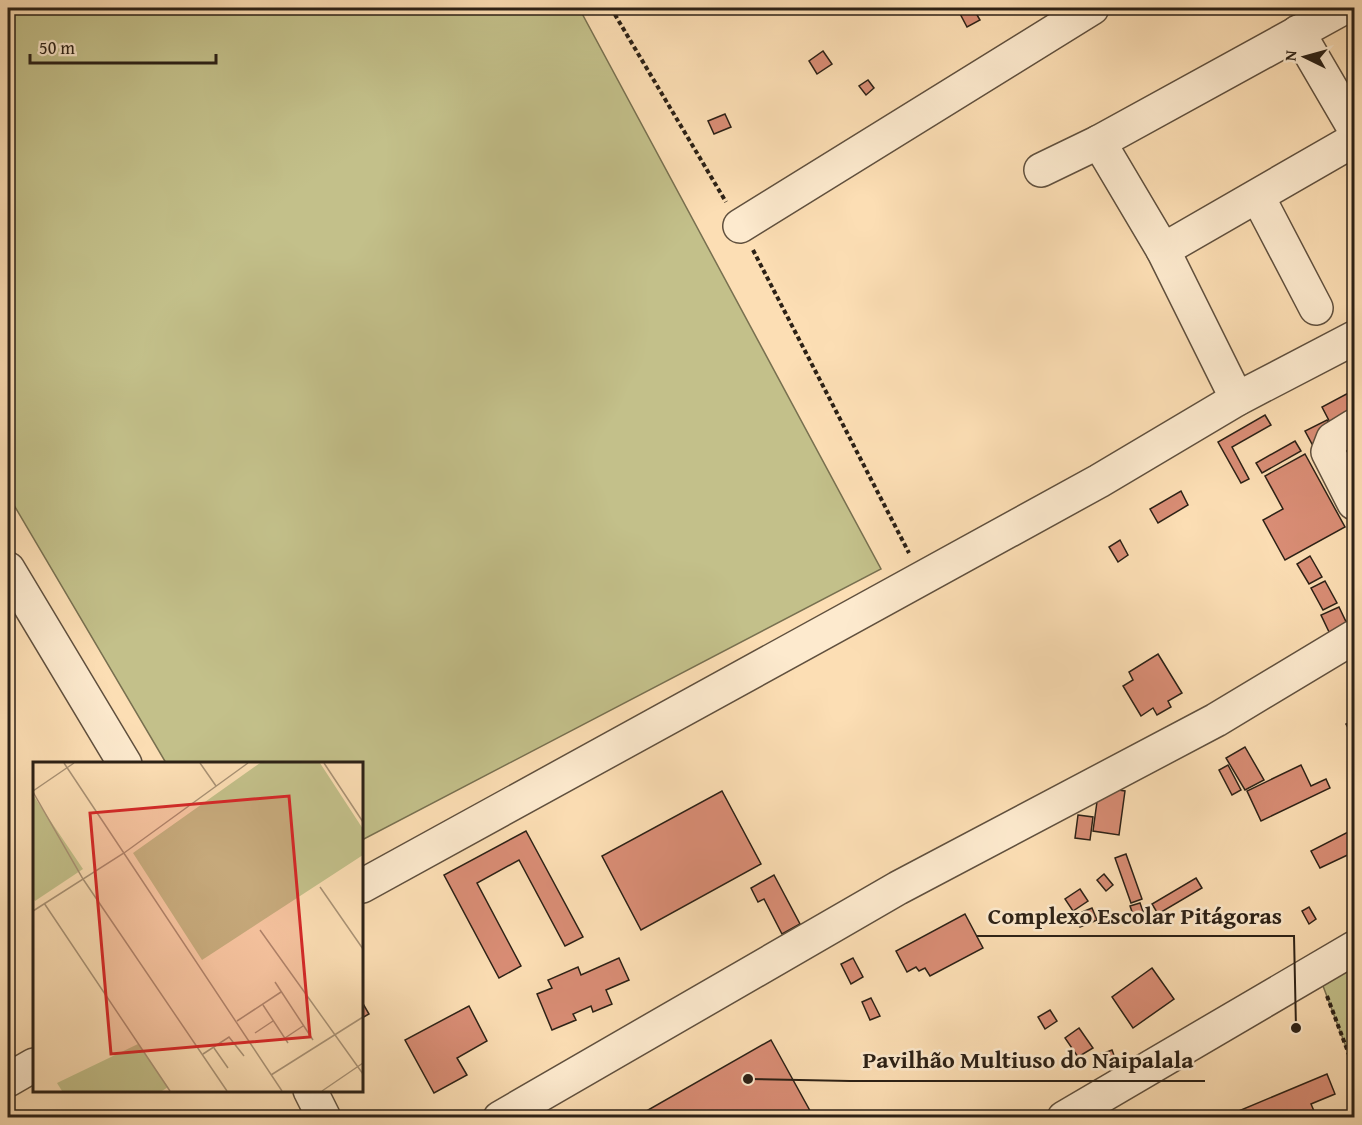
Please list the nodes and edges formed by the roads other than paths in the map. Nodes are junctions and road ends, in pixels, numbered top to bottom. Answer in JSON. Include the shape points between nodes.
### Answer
{"nodes":[{"id":1,"x":1092,"y":8,"type":"edge"},
{"id":2,"x":1343,"y":8,"type":"edge"},
{"id":3,"x":1298,"y":32,"type":"junction"},
{"id":4,"x":1354,"y":128,"type":"edge"},
{"id":5,"x":1354,"y":140,"type":"edge"},
{"id":6,"x":1100,"y":142,"type":"junction"},
{"id":7,"x":1041,"y":170,"type":"dead end"},
{"id":8,"x":1258,"y":197,"type":"junction"},
{"id":9,"x":740,"y":226,"type":"road end"},
{"id":10,"x":1163,"y":250,"type":"junction"},
{"id":11,"x":1316,"y":308,"type":"dead end"},
{"id":12,"x":1354,"y":338,"type":"edge"},
{"id":13,"x":1237,"y":399,"type":"junction"},
{"id":14,"x":1354,"y":426,"type":"edge"},
{"id":15,"x":1354,"y":503,"type":"edge"},
{"id":16,"x":8,"y":569,"type":"edge"},
{"id":17,"x":1354,"y":637,"type":"edge"},
{"id":18,"x":124,"y":762,"type":"edge"},
{"id":19,"x":363,"y":885,"type":"edge"},
{"id":20,"x":1354,"y":948,"type":"edge"},
{"id":21,"x":33,"y":1066,"type":"edge"},
{"id":22,"x":8,"y":1080,"type":"edge"},
{"id":23,"x":311,"y":1092,"type":"edge"},
{"id":24,"x":324,"y":1118,"type":"edge"},
{"id":25,"x":500,"y":1118,"type":"edge"},
{"id":26,"x":1064,"y":1118,"type":"edge"}],
"edges":[{"from":1,"to":9,"type":"street"},
{"from":2,"to":3,"type":"street"},
{"from":3,"to":4,"type":"street"},
{"from":3,"to":6,"type":"street"},
{"from":5,"to":8,"type":"street"},
{"from":6,"to":7,"type":"street"},
{"from":6,"to":10,"type":"street"},
{"from":8,"to":10,"type":"street"},
{"from":8,"to":11,"type":"street"},
{"from":10,"to":13,"type":"street"},
{"from":12,"to":13,"type":"street"},
{"from":13,"to":19,"type":"street","via":[[1099,481]]},
{"from":14,"to":15,"type":"street","via":[[1333,439],[1328,452]]},
{"from":16,"to":18,"type":"street"},
{"from":17,"to":25,"type":"street","via":[[1216,720],[898,888]]},
{"from":20,"to":26,"type":"street"},
{"from":21,"to":22,"type":"street"},
{"from":23,"to":24,"type":"street"}]}
